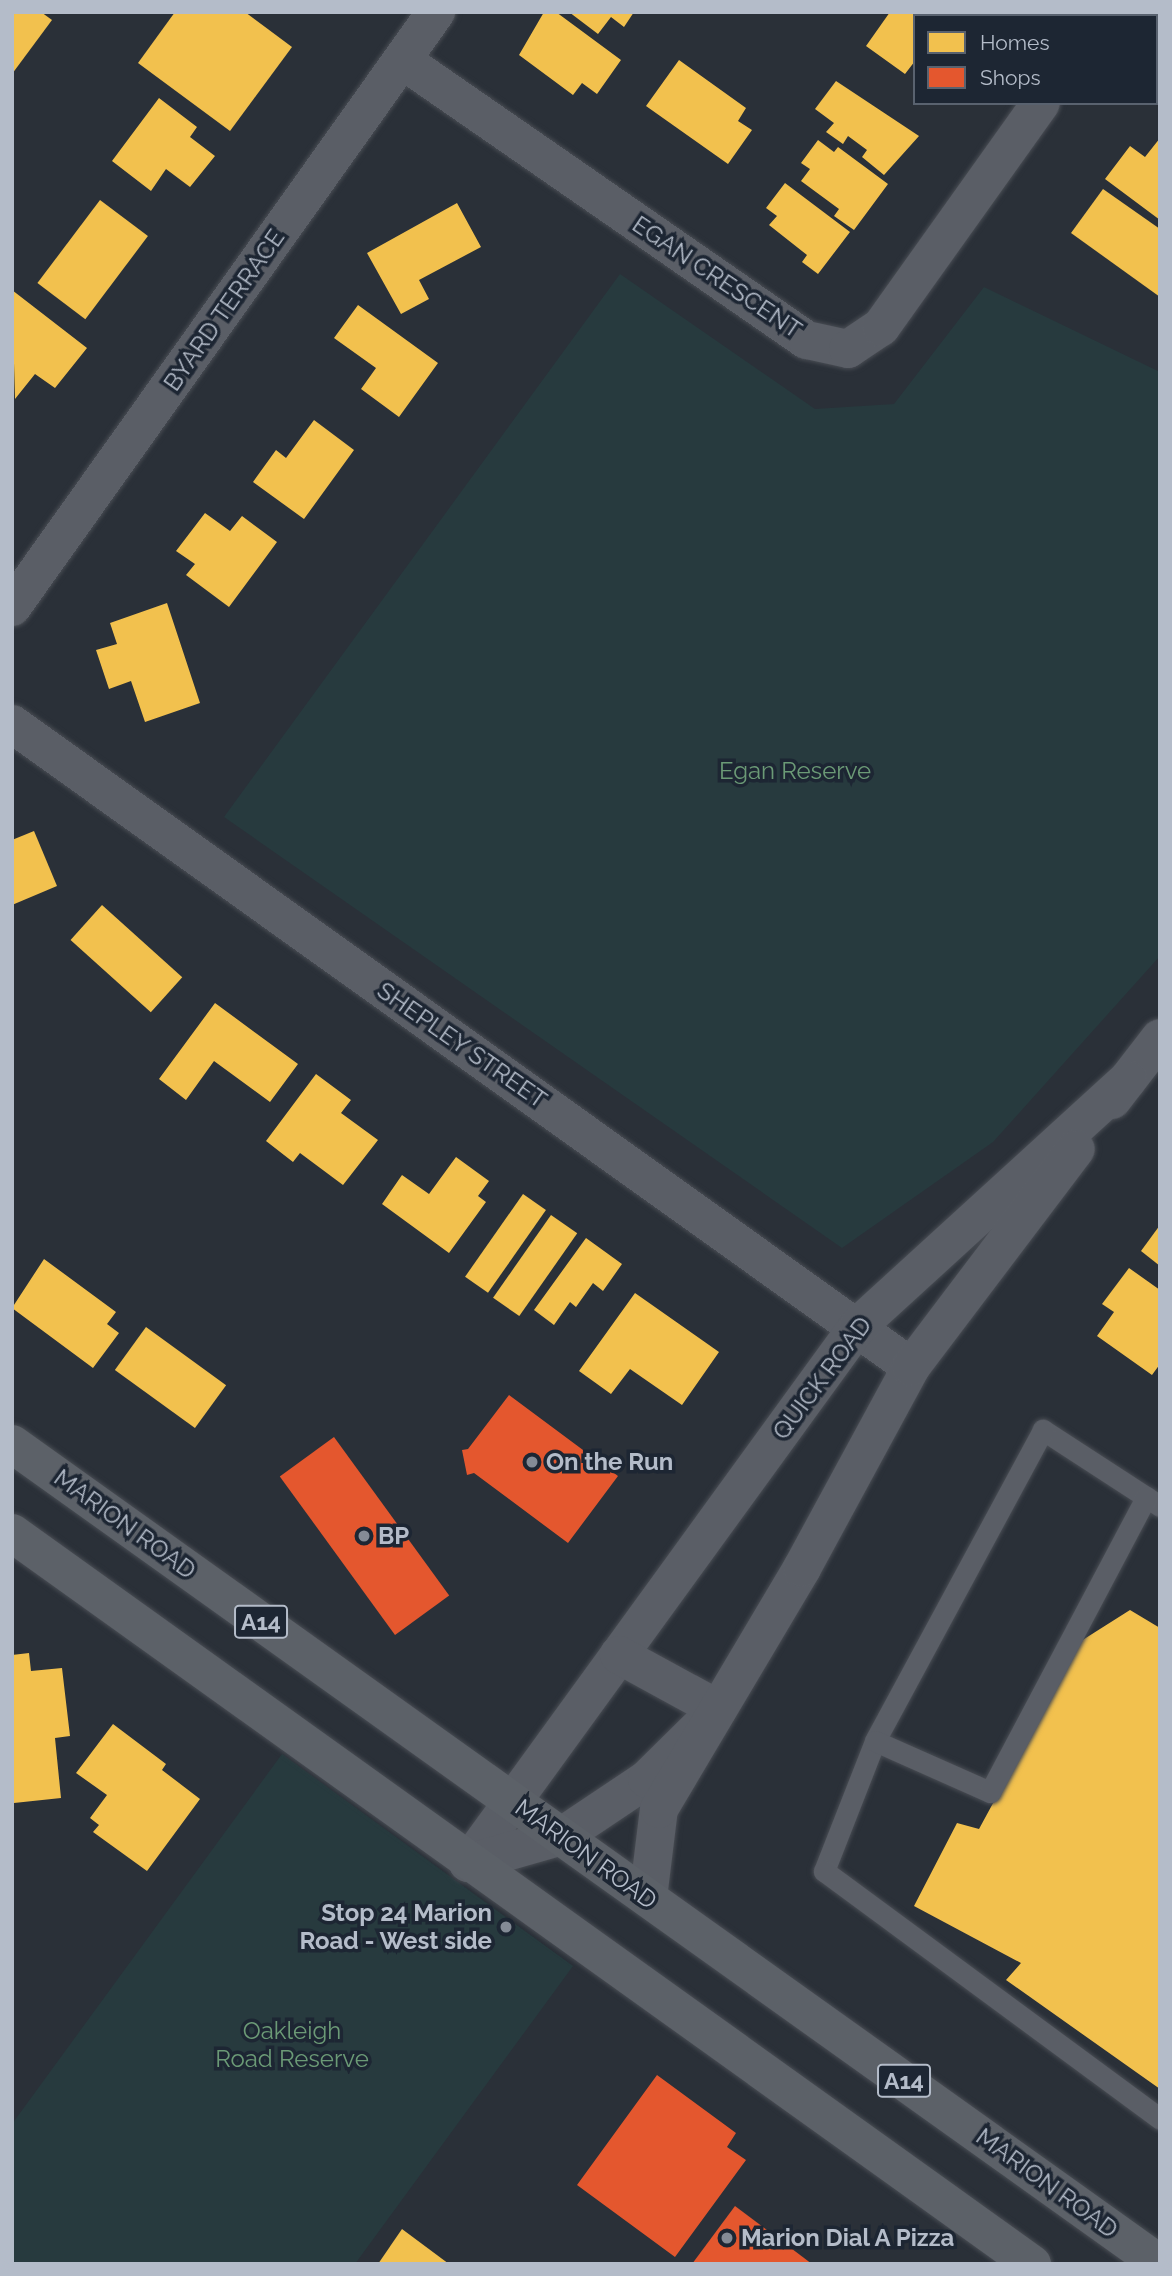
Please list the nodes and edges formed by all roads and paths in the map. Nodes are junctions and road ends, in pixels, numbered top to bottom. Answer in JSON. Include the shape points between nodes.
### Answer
{"nodes":[{"id":1,"x":436,"y":12,"type":"edge"},
{"id":2,"x":402,"y":60,"type":"junction"},
{"id":3,"x":1040,"y":105,"type":"edge"},
{"id":4,"x":12,"y":607,"type":"edge"},
{"id":5,"x":12,"y":724,"type":"edge"},
{"id":6,"x":1160,"y":1038,"type":"edge"},
{"id":7,"x":1127,"y":1080,"type":"junction"},
{"id":8,"x":858,"y":1326,"type":"junction"},
{"id":9,"x":911,"y":1367,"type":"junction"},
{"id":10,"x":12,"y":1444,"type":"edge"},
{"id":11,"x":1153,"y":1502,"type":"edge"},
{"id":12,"x":12,"y":1533,"type":"edge"},
{"id":13,"x":619,"y":1655,"type":"junction"},
{"id":14,"x":718,"y":1709,"type":"junction"},
{"id":15,"x":875,"y":1741,"type":"junction"},
{"id":16,"x":510,"y":1800,"type":"junction"},
{"id":17,"x":562,"y":1836,"type":"junction"},
{"id":18,"x":468,"y":1863,"type":"junction"},
{"id":19,"x":648,"y":1898,"type":"junction"},
{"id":20,"x":1160,"y":2119,"type":"edge"},
{"id":21,"x":1032,"y":2264,"type":"edge"},
{"id":22,"x":1160,"y":2264,"type":"edge"}],
"edges":[{"from":1,"to":2,"type":"street","name":"BYARD TERRACE"},
{"from":2,"to":3,"type":"street","name":"EGAN CRESCENT","via":[[807,340],[848,349],[881,327]]},
{"from":2,"to":4,"type":"street","name":"BYARD TERRACE"},
{"from":5,"to":8,"type":"street","name":"SHEPLEY STREET"},
{"from":6,"to":7,"type":"street","name":"QUICK ROAD"},
{"from":7,"to":8,"type":"street","name":"QUICK ROAD"},
{"from":7,"to":9,"type":"street","name":"QUICK ROAD"},
{"from":8,"to":9,"type":"street","name":"SHEPLEY STREET"},
{"from":8,"to":13,"type":"street","name":"QUICK ROAD"},
{"from":9,"to":14,"type":"street","name":"QUICK ROAD","via":[[802,1568]]},
{"from":10,"to":16,"type":"main road","name":"MARION ROAD","number":"A14"},
{"from":11,"to":15,"type":"lane","via":[[990,1792]]},
{"from":11,"to":15,"type":"lane","via":[[1043,1430]]},
{"from":12,"to":18,"type":"main road"},
{"from":13,"to":14,"type":"street"},
{"from":13,"to":16,"type":"street","name":"QUICK ROAD"},
{"from":14,"to":17,"type":"street","name":"QUICK ROAD","via":[[647,1779]]},
{"from":14,"to":19,"type":"street","name":"QUICK ROAD","via":[[659,1809]]},
{"from":15,"to":20,"type":"lane","via":[[824,1871]]},
{"from":16,"to":17,"type":"main road","name":"MARION ROAD","number":"A14"},
{"from":16,"to":18,"type":"street","name":"QUICK ROAD"},
{"from":17,"to":18,"type":"street","name":"QUICK ROAD"},
{"from":17,"to":19,"type":"main road","name":"MARION ROAD","number":"A14"},
{"from":18,"to":21,"type":"main road"},
{"from":19,"to":22,"type":"main road","name":"MARION ROAD","number":"A14"}]}
